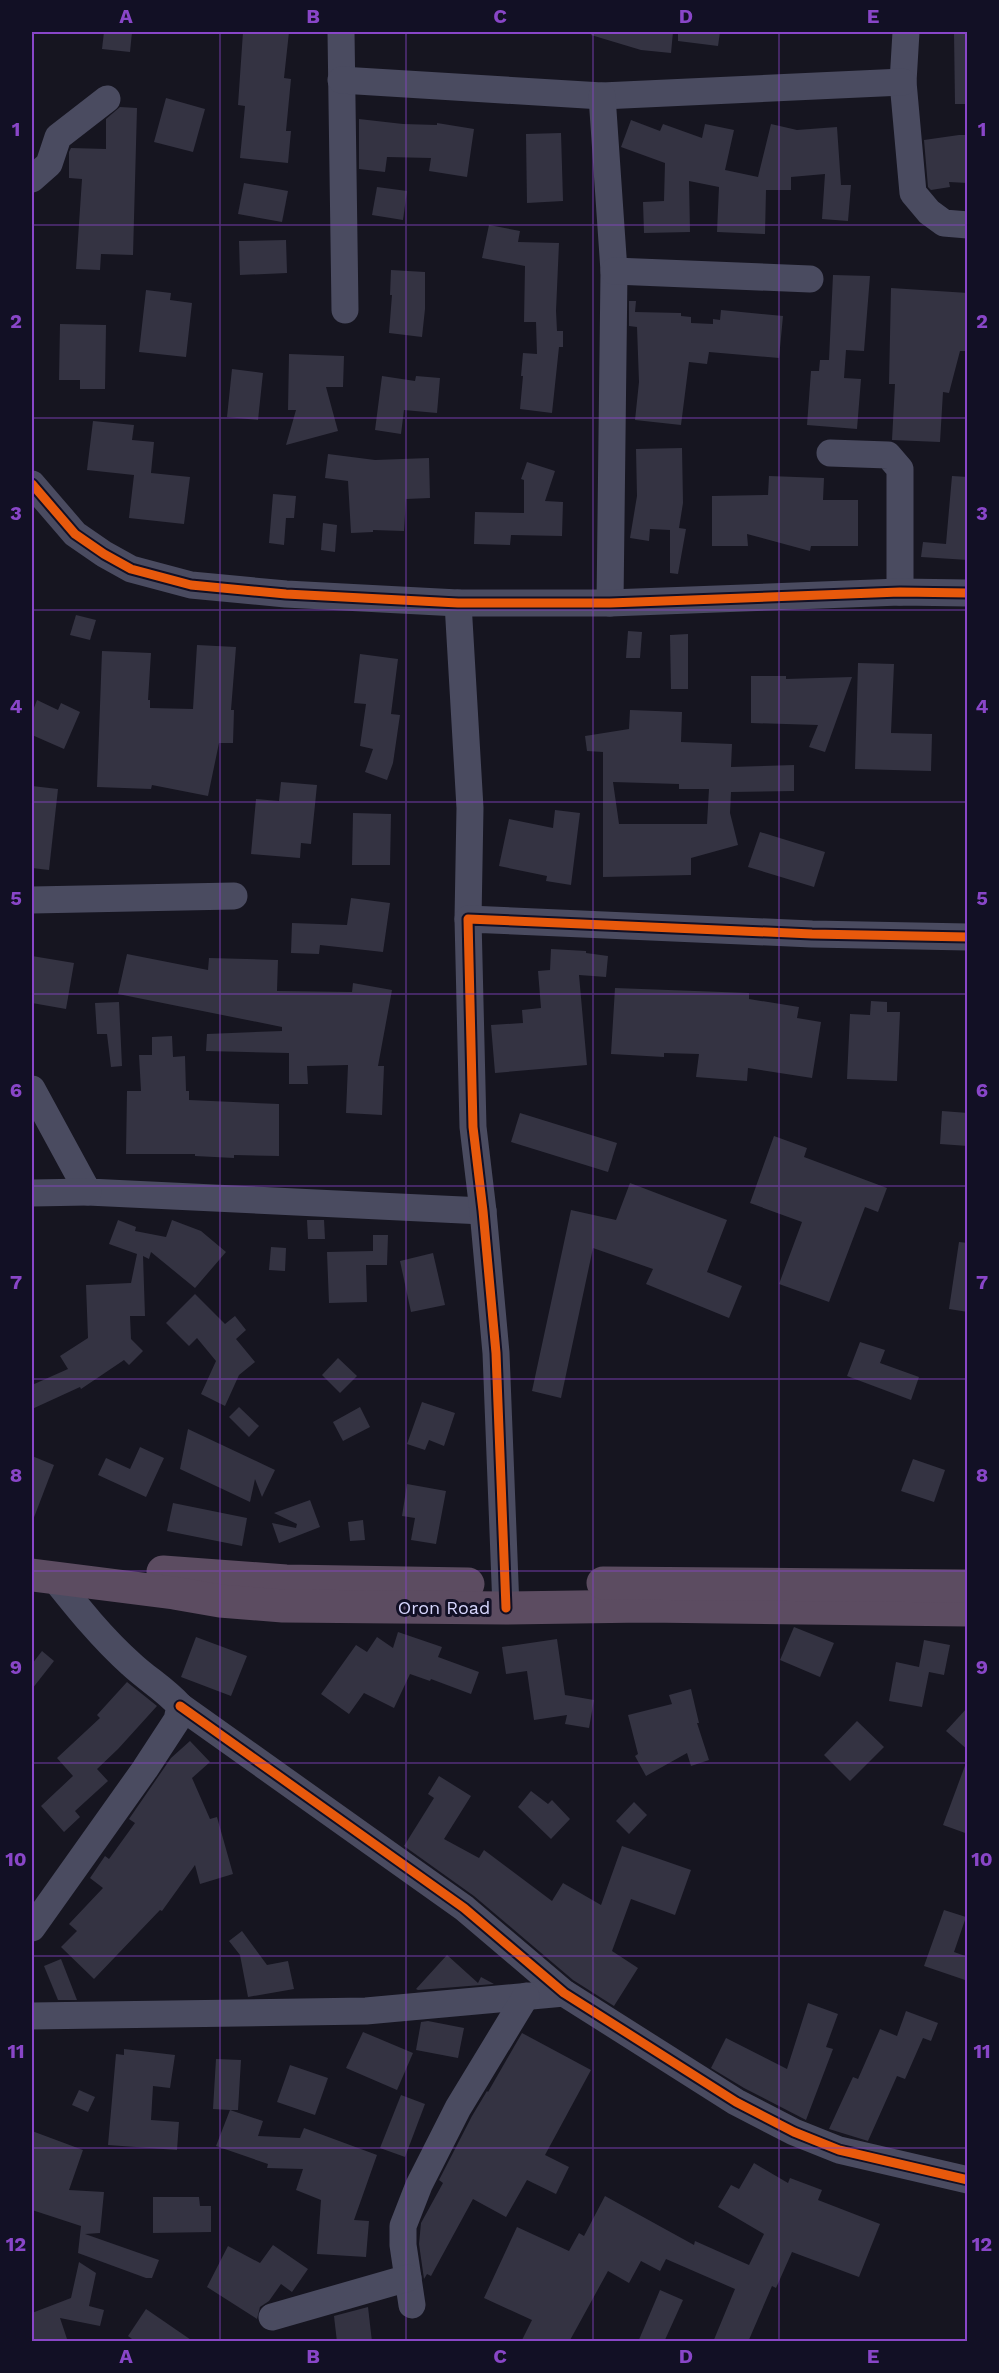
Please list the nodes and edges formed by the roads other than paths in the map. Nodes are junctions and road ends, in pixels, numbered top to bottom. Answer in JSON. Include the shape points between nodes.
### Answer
{"nodes":[{"id":1,"x":341,"y":32,"type":"edge"},
{"id":2,"x":906,"y":32,"type":"edge"},
{"id":3,"x":341,"y":80,"type":"junction"},
{"id":4,"x":903,"y":82,"type":"junction"},
{"id":5,"x":602,"y":96,"type":"junction"},
{"id":6,"x":107,"y":99,"type":"dead end"},
{"id":7,"x":32,"y":179,"type":"edge"},
{"id":8,"x":968,"y":225,"type":"edge"},
{"id":9,"x":614,"y":271,"type":"junction"},
{"id":10,"x":810,"y":279,"type":"dead end"},
{"id":11,"x":345,"y":310,"type":"dead end"},
{"id":12,"x":830,"y":453,"type":"dead end"},
{"id":13,"x":32,"y":484,"type":"edge"},
{"id":14,"x":900,"y":592,"type":"junction"},
{"id":15,"x":968,"y":594,"type":"edge"},
{"id":16,"x":458,"y":603,"type":"junction"},
{"id":17,"x":610,"y":603,"type":"junction"},
{"id":18,"x":234,"y":896,"type":"dead end"},
{"id":19,"x":32,"y":900,"type":"edge"},
{"id":20,"x":468,"y":919,"type":"junction"},
{"id":21,"x":968,"y":937,"type":"edge"},
{"id":22,"x":32,"y":1089,"type":"edge"},
{"id":23,"x":88,"y":1192,"type":"junction"},
{"id":24,"x":32,"y":1193,"type":"edge"},
{"id":25,"x":483,"y":1211,"type":"junction"},
{"id":26,"x":32,"y":1552,"type":"edge"},
{"id":27,"x":43,"y":1576,"type":"edge"},
{"id":28,"x":968,"y":1586,"type":"edge"},
{"id":29,"x":506,"y":1596,"type":"junction"},
{"id":30,"x":968,"y":1610,"type":"edge"},
{"id":31,"x":180,"y":1706,"type":"junction"},
{"id":32,"x":32,"y":1928,"type":"edge"},
{"id":33,"x":564,"y":1993,"type":"junction"},
{"id":34,"x":526,"y":1996,"type":"junction"},
{"id":35,"x":32,"y":2016,"type":"edge"},
{"id":36,"x":968,"y":2180,"type":"edge"},
{"id":37,"x":408,"y":2278,"type":"junction"},
{"id":38,"x":412,"y":2305,"type":"dead end"},
{"id":39,"x":272,"y":2317,"type":"dead end"}],
"edges":[{"from":1,"to":3,"type":"street"},
{"from":2,"to":4,"type":"street"},
{"from":3,"to":5,"type":"street"},
{"from":3,"to":11,"type":"street"},
{"from":4,"to":5,"type":"street"},
{"from":4,"to":8,"type":"street","via":[[913,193],[944,223]]},
{"from":5,"to":9,"type":"street"},
{"from":6,"to":7,"type":"street","via":[[58,136],[49,164]]},
{"from":9,"to":10,"type":"street"},
{"from":9,"to":17,"type":"street"},
{"from":12,"to":14,"type":"street","via":[[888,455],[900,469]]},
{"from":13,"to":16,"type":"street","via":[[75,534],[131,569],[191,585]]},
{"from":14,"to":15,"type":"street"},
{"from":14,"to":17,"type":"street"},
{"from":16,"to":17,"type":"street"},
{"from":16,"to":20,"type":"street","via":[[470,808]]},
{"from":18,"to":19,"type":"street"},
{"from":20,"to":21,"type":"street"},
{"from":20,"to":25,"type":"street","via":[[473,1127]]},
{"from":22,"to":23,"type":"street"},
{"from":23,"to":24,"type":"street"},
{"from":23,"to":25,"type":"street"},
{"from":25,"to":29,"type":"street","via":[[496,1353]]},
{"from":26,"to":29,"type":"highway","name":"Oron Road","via":[[181,1574]]},
{"from":27,"to":29,"type":"highway","name":"Oron Road","via":[[283,1606]]},
{"from":27,"to":31,"type":"street","via":[[132,1665]]},
{"from":28,"to":29,"type":"highway","name":"Oron Road","via":[[646,1582]]},
{"from":29,"to":30,"type":"highway","name":"Oron Road","via":[[645,1606]]},
{"from":31,"to":32,"type":"street","via":[[177,1720],[145,1769]]},
{"from":31,"to":33,"type":"street","via":[[464,1908]]},
{"from":33,"to":34,"type":"street"},
{"from":33,"to":36,"type":"street","via":[[736,2102],[794,2132],[839,2150]]},
{"from":34,"to":35,"type":"street","via":[[366,2011]]},
{"from":34,"to":37,"type":"street","via":[[458,2108],[419,2185],[404,2226]]},
{"from":37,"to":38,"type":"street"},
{"from":37,"to":39,"type":"street"}]}
